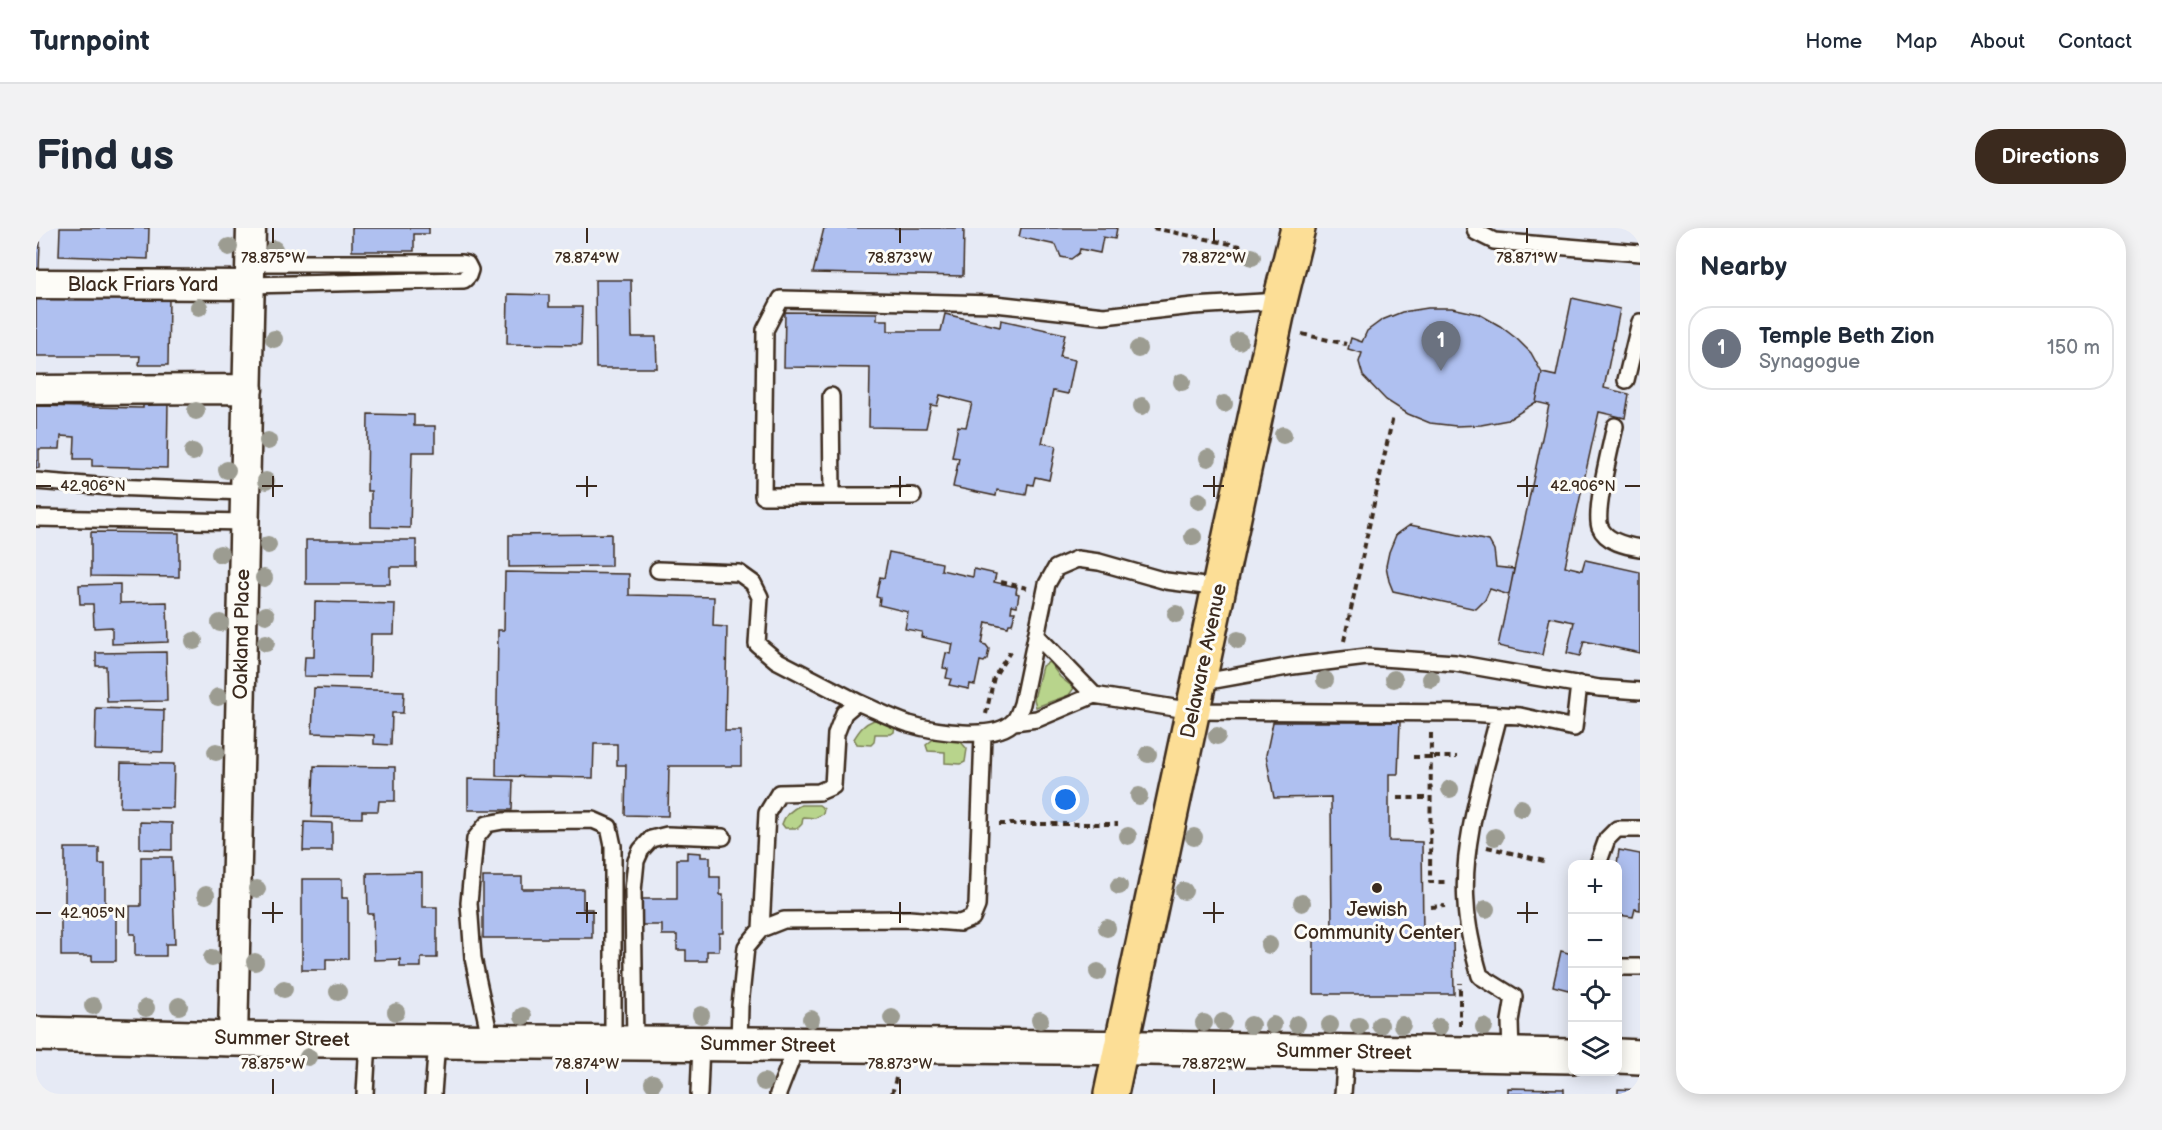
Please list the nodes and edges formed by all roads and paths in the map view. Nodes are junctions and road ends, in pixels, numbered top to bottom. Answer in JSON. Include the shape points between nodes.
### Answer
{"nodes":[{"id":1,"x":251,"y":228,"type":"edge"},
{"id":2,"x":1153,"y":228,"type":"edge"},
{"id":3,"x":1299,"y":228,"type":"edge"},
{"id":4,"x":1475,"y":228,"type":"edge"},
{"id":5,"x":1245,"y":247,"type":"dead end"},
{"id":6,"x":1640,"y":254,"type":"edge"},
{"id":7,"x":250,"y":274,"type":"junction"},
{"id":8,"x":36,"y":284,"type":"edge"},
{"id":9,"x":1280,"y":301,"type":"junction"},
{"id":10,"x":1640,"y":322,"type":"edge"},
{"id":11,"x":1299,"y":334,"type":"dead end"},
{"id":12,"x":1346,"y":344,"type":"dead end"},
{"id":13,"x":1626,"y":380,"type":"dead end"},
{"id":14,"x":248,"y":389,"type":"junction"},
{"id":15,"x":36,"y":390,"type":"edge"},
{"id":16,"x":831,"y":396,"type":"dead end"},
{"id":17,"x":1393,"y":416,"type":"dead end"},
{"id":18,"x":1615,"y":426,"type":"dead end"},
{"id":19,"x":36,"y":481,"type":"edge"},
{"id":20,"x":245,"y":492,"type":"junction"},
{"id":21,"x":832,"y":496,"type":"junction"},
{"id":22,"x":913,"y":496,"type":"dead end"},
{"id":23,"x":36,"y":518,"type":"edge"},
{"id":24,"x":245,"y":522,"type":"junction"},
{"id":25,"x":1640,"y":548,"type":"edge"},
{"id":26,"x":658,"y":570,"type":"dead end"},
{"id":27,"x":1001,"y":582,"type":"dead end"},
{"id":28,"x":1220,"y":588,"type":"junction"},
{"id":29,"x":1024,"y":598,"type":"dead end"},
{"id":30,"x":1036,"y":635,"type":"junction"},
{"id":31,"x":1343,"y":646,"type":"dead end"},
{"id":32,"x":1013,"y":647,"type":"dead end"},
{"id":33,"x":1580,"y":684,"type":"junction"},
{"id":34,"x":1640,"y":691,"type":"edge"},
{"id":35,"x":1094,"y":695,"type":"junction"},
{"id":36,"x":1196,"y":697,"type":"junction"},
{"id":37,"x":857,"y":702,"type":"junction"},
{"id":38,"x":987,"y":704,"type":"dead end"},
{"id":39,"x":1499,"y":715,"type":"junction"},
{"id":40,"x":1014,"y":722,"type":"junction"},
{"id":41,"x":1431,"y":733,"type":"dead end"},
{"id":42,"x":983,"y":734,"type":"junction"},
{"id":43,"x":1413,"y":757,"type":"dead end"},
{"id":44,"x":1431,"y":757,"type":"junction"},
{"id":45,"x":1458,"y":757,"type":"dead end"},
{"id":46,"x":1398,"y":798,"type":"dead end"},
{"id":47,"x":1430,"y":798,"type":"junction"},
{"id":48,"x":1017,"y":824,"type":"dead end"},
{"id":49,"x":1118,"y":824,"type":"dead end"},
{"id":50,"x":1640,"y":829,"type":"edge"},
{"id":51,"x":723,"y":837,"type":"dead end"},
{"id":52,"x":1501,"y":850,"type":"dead end"},
{"id":53,"x":1599,"y":860,"type":"edge"},
{"id":54,"x":1544,"y":861,"type":"dead end"},
{"id":55,"x":1445,"y":882,"type":"dead end"},
{"id":56,"x":1445,"y":906,"type":"dead end"},
{"id":57,"x":1431,"y":907,"type":"dead end"},
{"id":58,"x":761,"y":929,"type":"junction"},
{"id":59,"x":1622,"y":967,"type":"edge"},
{"id":60,"x":1640,"y":967,"type":"edge"},
{"id":61,"x":36,"y":1034,"type":"edge"},
{"id":62,"x":233,"y":1039,"type":"junction"},
{"id":63,"x":368,"y":1041,"type":"junction"},
{"id":64,"x":437,"y":1041,"type":"junction"},
{"id":65,"x":492,"y":1042,"type":"junction"},
{"id":66,"x":624,"y":1044,"type":"junction"},
{"id":67,"x":701,"y":1044,"type":"junction"},
{"id":68,"x":739,"y":1045,"type":"junction"},
{"id":69,"x":797,"y":1046,"type":"junction"},
{"id":70,"x":1120,"y":1048,"type":"junction"},
{"id":71,"x":1346,"y":1052,"type":"junction"},
{"id":72,"x":1511,"y":1055,"type":"junction"},
{"id":73,"x":1568,"y":1056,"type":"edge"},
{"id":74,"x":1622,"y":1056,"type":"edge"},
{"id":75,"x":1640,"y":1057,"type":"edge"},
{"id":76,"x":898,"y":1072,"type":"dead end"},
{"id":77,"x":365,"y":1094,"type":"edge"},
{"id":78,"x":433,"y":1094,"type":"edge"},
{"id":79,"x":699,"y":1094,"type":"edge"},
{"id":80,"x":778,"y":1094,"type":"edge"},
{"id":81,"x":892,"y":1094,"type":"edge"},
{"id":82,"x":1111,"y":1094,"type":"edge"},
{"id":83,"x":1344,"y":1094,"type":"edge"}],
"edges":[{"from":1,"to":7,"type":"street","name":"Oakland Place"},
{"from":2,"to":5,"type":"path"},
{"from":3,"to":9,"type":"main road","name":"Delaware Avenue"},
{"from":4,"to":6,"type":"lane","via":[[1494,241]]},
{"from":7,"to":7,"type":"lane","via":[[464,280],[470,270],[462,263]]},
{"from":7,"to":8,"type":"street","name":"Black Friars Yard"},
{"from":7,"to":14,"type":"street","name":"Oakland Place"},
{"from":9,"to":21,"type":"lane","via":[[1104,316],[995,304],[781,299],[765,330],[763,496]]},
{"from":9,"to":28,"type":"main road","name":"Delaware Avenue"},
{"from":10,"to":13,"type":"lane"},
{"from":11,"to":12,"type":"path"},
{"from":14,"to":15,"type":"street"},
{"from":14,"to":20,"type":"street","name":"Oakland Place"},
{"from":16,"to":21,"type":"lane"},
{"from":17,"to":31,"type":"path"},
{"from":18,"to":25,"type":"lane","via":[[1600,503],[1600,529],[1611,540]]},
{"from":19,"to":20,"type":"lane"},
{"from":20,"to":24,"type":"street","name":"Oakland Place"},
{"from":21,"to":22,"type":"lane"},
{"from":23,"to":24,"type":"lane"},
{"from":24,"to":62,"type":"street","name":"Oakland Place"},
{"from":26,"to":37,"type":"lane","via":[[739,573],[753,583],[760,597],[758,644],[776,660]]},
{"from":27,"to":29,"type":"path","via":[[1028,588]]},
{"from":28,"to":30,"type":"lane","via":[[1166,581],[1077,559],[1056,568],[1047,584]]},
{"from":28,"to":36,"type":"main road","name":"Delaware Avenue"},
{"from":30,"to":35,"type":"lane"},
{"from":30,"to":40,"type":"lane","via":[[1022,704]]},
{"from":32,"to":38,"type":"path","via":[[994,677]]},
{"from":33,"to":34,"type":"lane"},
{"from":33,"to":36,"type":"lane","via":[[1455,663],[1367,657],[1293,666]]},
{"from":33,"to":39,"type":"lane","via":[[1574,728]]},
{"from":35,"to":36,"type":"lane"},
{"from":35,"to":40,"type":"lane","via":[[1037,719]]},
{"from":36,"to":39,"type":"lane"},
{"from":36,"to":70,"type":"main road","name":"Delaware Avenue"},
{"from":37,"to":42,"type":"lane","via":[[910,724]]},
{"from":37,"to":58,"type":"lane","via":[[844,713],[836,734],[833,786],[819,792],[779,793],[767,813]]},
{"from":39,"to":72,"type":"lane","via":[[1468,842],[1465,902],[1469,939],[1480,976],[1514,997]]},
{"from":40,"to":42,"type":"lane"},
{"from":41,"to":44,"type":"path"},
{"from":42,"to":58,"type":"lane","via":[[977,906],[972,918],[960,923],[909,919],[784,920]]},
{"from":43,"to":44,"type":"path"},
{"from":44,"to":45,"type":"path"},
{"from":44,"to":47,"type":"path"},
{"from":46,"to":47,"type":"path"},
{"from":47,"to":55,"type":"path","via":[[1430,882]]},
{"from":48,"to":49,"type":"path"},
{"from":50,"to":53,"type":"lane","via":[[1617,829],[1607,839]]},
{"from":51,"to":66,"type":"lane","via":[[668,835],[651,838],[641,850],[633,891]]},
{"from":52,"to":54,"type":"path"},
{"from":56,"to":57,"type":"path"},
{"from":58,"to":68,"type":"lane","via":[[746,947]]},
{"from":59,"to":60,"type":"lane"},
{"from":61,"to":62,"type":"street","name":"Summer Street"},
{"from":62,"to":63,"type":"street","name":"Summer Street"},
{"from":63,"to":64,"type":"street","name":"Summer Street"},
{"from":63,"to":77,"type":"lane"},
{"from":64,"to":65,"type":"street","name":"Summer Street"},
{"from":64,"to":78,"type":"lane"},
{"from":65,"to":66,"type":"street","name":"Summer Street"},
{"from":65,"to":66,"type":"lane","via":[[470,934],[469,888],[475,838],[487,824],[593,820],[609,827],[613,846]]},
{"from":66,"to":67,"type":"street","name":"Summer Street"},
{"from":67,"to":68,"type":"street","name":"Summer Street"},
{"from":67,"to":79,"type":"lane"},
{"from":68,"to":69,"type":"street","name":"Summer Street"},
{"from":69,"to":70,"type":"street","name":"Summer Street"},
{"from":69,"to":80,"type":"lane"},
{"from":70,"to":71,"type":"street","name":"Summer Street"},
{"from":70,"to":82,"type":"main road","name":"Delaware Avenue"},
{"from":71,"to":72,"type":"street","name":"Summer Street"},
{"from":71,"to":83,"type":"lane"},
{"from":72,"to":73,"type":"street","name":"Summer Street"},
{"from":74,"to":75,"type":"street"},
{"from":76,"to":81,"type":"path"}]}
